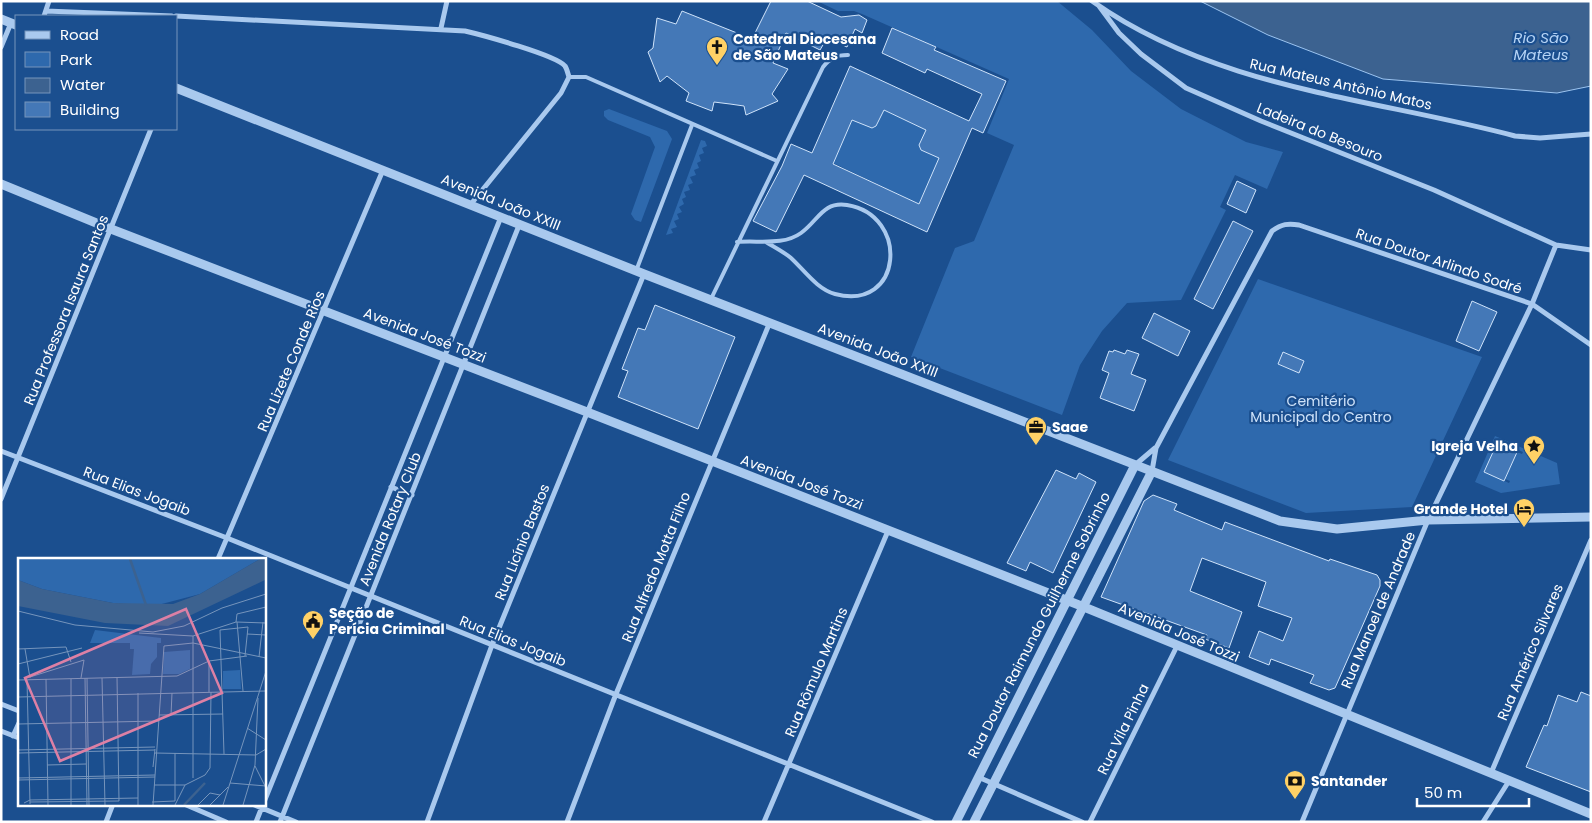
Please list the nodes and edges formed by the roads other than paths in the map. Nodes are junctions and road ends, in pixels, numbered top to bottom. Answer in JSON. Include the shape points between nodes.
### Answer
{"nodes":[{"id":1,"x":49,"y":1,"type":"edge"},
{"id":2,"x":447,"y":1,"type":"edge"},
{"id":3,"x":1092,"y":1,"type":"edge"},
{"id":4,"x":1099,"y":6,"type":"junction"},
{"id":5,"x":45,"y":14,"type":"edge"},
{"id":6,"x":108,"y":15,"type":"edge"},
{"id":7,"x":178,"y":16,"type":"edge"},
{"id":8,"x":1,"y":20,"type":"edge"},
{"id":9,"x":14,"y":24,"type":"edge"},
{"id":10,"x":441,"y":28,"type":"junction"},
{"id":11,"x":1,"y":46,"type":"edge"},
{"id":12,"x":848,"y":55,"type":"dead end"},
{"id":13,"x":569,"y":77,"type":"junction"},
{"id":14,"x":178,"y":89,"type":"edge"},
{"id":15,"x":692,"y":125,"type":"junction"},
{"id":16,"x":151,"y":130,"type":"edge"},
{"id":17,"x":1591,"y":134,"type":"edge"},
{"id":18,"x":776,"y":161,"type":"junction"},
{"id":19,"x":383,"y":170,"type":"junction"},
{"id":20,"x":1,"y":184,"type":"edge"},
{"id":21,"x":471,"y":204,"type":"junction"},
{"id":22,"x":501,"y":217,"type":"junction"},
{"id":23,"x":520,"y":224,"type":"junction"},
{"id":24,"x":110,"y":229,"type":"junction"},
{"id":25,"x":1272,"y":231,"type":"joint"},
{"id":26,"x":738,"y":242,"type":"junction"},
{"id":27,"x":766,"y":242,"type":"junction"},
{"id":28,"x":1556,"y":245,"type":"junction"},
{"id":29,"x":1591,"y":250,"type":"edge"},
{"id":30,"x":640,"y":273,"type":"junction"},
{"id":31,"x":711,"y":300,"type":"junction"},
{"id":32,"x":1532,"y":304,"type":"junction"},
{"id":33,"x":325,"y":311,"type":"junction"},
{"id":34,"x":770,"y":322,"type":"junction"},
{"id":35,"x":1591,"y":345,"type":"edge"},
{"id":36,"x":444,"y":356,"type":"junction"},
{"id":37,"x":464,"y":365,"type":"junction"},
{"id":38,"x":587,"y":412,"type":"junction"},
{"id":39,"x":1156,"y":448,"type":"junction"},
{"id":40,"x":1,"y":451,"type":"edge"},
{"id":41,"x":18,"y":457,"type":"junction"},
{"id":42,"x":711,"y":462,"type":"junction"},
{"id":43,"x":1135,"y":465,"type":"junction"},
{"id":44,"x":1152,"y":471,"type":"junction"},
{"id":45,"x":391,"y":487,"type":"junction"},
{"id":46,"x":412,"y":495,"type":"junction"},
{"id":47,"x":1,"y":499,"type":"edge"},
{"id":48,"x":1591,"y":517,"type":"edge"},
{"id":49,"x":1428,"y":520,"type":"junction"},
{"id":50,"x":888,"y":530,"type":"junction"},
{"id":51,"x":1100,"y":533,"type":"junction"},
{"id":52,"x":227,"y":538,"type":"junction"},
{"id":53,"x":1116,"y":540,"type":"junction"},
{"id":54,"x":1591,"y":540,"type":"edge"},
{"id":55,"x":218,"y":558,"type":"edge"},
{"id":56,"x":351,"y":588,"type":"junction"},
{"id":57,"x":372,"y":596,"type":"junction"},
{"id":58,"x":1066,"y":600,"type":"junction"},
{"id":59,"x":1084,"y":607,"type":"junction"},
{"id":60,"x":492,"y":645,"type":"junction"},
{"id":61,"x":1177,"y":646,"type":"junction"},
{"id":62,"x":616,"y":694,"type":"junction"},
{"id":63,"x":1,"y":704,"type":"edge"},
{"id":64,"x":18,"y":711,"type":"edge"},
{"id":65,"x":1345,"y":715,"type":"junction"},
{"id":66,"x":1,"y":731,"type":"edge"},
{"id":67,"x":16,"y":737,"type":"edge"},
{"id":68,"x":789,"y":764,"type":"junction"},
{"id":69,"x":1490,"y":774,"type":"junction"},
{"id":70,"x":978,"y":777,"type":"junction"},
{"id":71,"x":1509,"y":781,"type":"junction"},
{"id":72,"x":993,"y":784,"type":"junction"},
{"id":73,"x":265,"y":800,"type":"edge"},
{"id":74,"x":112,"y":806,"type":"edge"},
{"id":75,"x":189,"y":806,"type":"edge"},
{"id":76,"x":263,"y":806,"type":"edge"},
{"id":77,"x":264,"y":806,"type":"edge"},
{"id":78,"x":1591,"y":814,"type":"edge"},
{"id":79,"x":282,"y":819,"type":"edge"},
{"id":80,"x":106,"y":822,"type":"edge"},
{"id":81,"x":226,"y":822,"type":"edge"},
{"id":82,"x":256,"y":822,"type":"edge"},
{"id":83,"x":296,"y":822,"type":"edge"},
{"id":84,"x":427,"y":822,"type":"edge"},
{"id":85,"x":567,"y":822,"type":"edge"},
{"id":86,"x":764,"y":822,"type":"edge"},
{"id":87,"x":932,"y":822,"type":"edge"},
{"id":88,"x":956,"y":822,"type":"edge"},
{"id":89,"x":974,"y":822,"type":"edge"},
{"id":90,"x":1082,"y":822,"type":"edge"},
{"id":91,"x":1090,"y":822,"type":"edge"},
{"id":92,"x":1302,"y":822,"type":"edge"},
{"id":93,"x":1483,"y":822,"type":"edge"}],
"edges":[{"from":1,"to":5,"type":"street"},
{"from":2,"to":10,"type":"street"},
{"from":3,"to":4,"type":"street"},
{"from":4,"to":17,"type":"street","name":"Rua Mateus Antônio Matos","via":[[1187,52],[1280,84],[1514,136],[1540,138]]},
{"from":4,"to":28,"type":"street","name":"Ladeira do Besouro","via":[[1119,33],[1141,54],[1186,88],[1434,190]]},
{"from":5,"to":6,"type":"street"},
{"from":7,"to":10,"type":"street"},
{"from":8,"to":9,"type":"street"},
{"from":9,"to":11,"type":"street"},
{"from":10,"to":13,"type":"street","via":[[505,42],[558,61],[565,66]]},
{"from":12,"to":18,"type":"lane","via":[[838,55],[823,67]]},
{"from":13,"to":15,"type":"lane","via":[[586,77]]},
{"from":13,"to":21,"type":"street","via":[[561,93]]},
{"from":14,"to":19,"type":"street","name":"Avenida João XXIII"},
{"from":15,"to":18,"type":"lane"},
{"from":15,"to":30,"type":"lane"},
{"from":16,"to":24,"type":"street","name":"Rua Professora Isaura Santos"},
{"from":18,"to":26,"type":"lane"},
{"from":19,"to":21,"type":"street","name":"Avenida João XXIII"},
{"from":19,"to":33,"type":"street","name":"Rua Lizete Conde Rios"},
{"from":20,"to":24,"type":"street","name":"Avenida José Tozzi"},
{"from":21,"to":22,"type":"street","name":"Avenida João XXIII"},
{"from":22,"to":23,"type":"street","name":"Avenida João XXIII"},
{"from":22,"to":36,"type":"street","name":"Avenida Rotary Club"},
{"from":23,"to":30,"type":"street","name":"Avenida João XXIII"},
{"from":23,"to":37,"type":"street","name":"Avenida Rotary Club"},
{"from":24,"to":33,"type":"street","name":"Avenida José Tozzi"},
{"from":24,"to":41,"type":"street","name":"Rua Professora Isaura Santos"},
{"from":25,"to":32,"type":"street","name":"Rua Doutor Arlindo Sodré","via":[[1288,223],[1299,226]]},
{"from":25,"to":39,"type":"street","name":"Rua Doutor Raimundo Guilherme Sobrinho"},
{"from":26,"to":27,"type":"lane"},
{"from":26,"to":31,"type":"lane"},
{"from":27,"to":27,"type":"lane","via":[[790,257],[818,285],[833,294],[868,295],[888,274],[890,245],[887,232],[870,216],[848,205],[826,208],[799,234]]},
{"from":28,"to":29,"type":"street","name":"Ladeira do Besouro"},
{"from":28,"to":32,"type":"street","name":"Rua Manoel de Andrade"},
{"from":30,"to":31,"type":"street","name":"Avenida João XXIII"},
{"from":30,"to":38,"type":"street","name":"Rua Licínio Bastos"},
{"from":31,"to":34,"type":"street","name":"Avenida João XXIII"},
{"from":32,"to":35,"type":"street","name":"Rua Doutor Arlindo Sodré"},
{"from":32,"to":49,"type":"street","name":"Rua Manoel de Andrade"},
{"from":33,"to":36,"type":"street","name":"Avenida José Tozzi"},
{"from":33,"to":52,"type":"street","name":"Rua Lizete Conde Rios"},
{"from":34,"to":42,"type":"street","name":"Rua Alfredo Motta Filho"},
{"from":34,"to":43,"type":"street","name":"Avenida João XXIII"},
{"from":36,"to":37,"type":"street","name":"Avenida José Tozzi"},
{"from":36,"to":45,"type":"street","name":"Avenida Rotary Club"},
{"from":37,"to":38,"type":"street","name":"Avenida José Tozzi"},
{"from":37,"to":46,"type":"street","name":"Avenida Rotary Club"},
{"from":38,"to":42,"type":"street","name":"Avenida José Tozzi"},
{"from":38,"to":60,"type":"street","name":"Rua Licínio Bastos"},
{"from":39,"to":43,"type":"street","name":"Rua Doutor Raimundo Guilherme Sobrinho"},
{"from":39,"to":44,"type":"street","name":"Rua Doutor Raimundo Guilherme Sobrinho"},
{"from":40,"to":41,"type":"street","name":"Rua Elias Jogaib"},
{"from":41,"to":47,"type":"street","name":"Rua Professora Isaura Santos"},
{"from":41,"to":52,"type":"street","name":"Rua Elias Jogaib"},
{"from":42,"to":50,"type":"street","name":"Avenida José Tozzi"},
{"from":42,"to":62,"type":"street","name":"Rua Alfredo Motta Filho"},
{"from":43,"to":44,"type":"street","name":"Avenida João XXIII"},
{"from":43,"to":51,"type":"street","name":"Rua Doutor Raimundo Guilherme Sobrinho"},
{"from":44,"to":49,"type":"street","name":"Avenida João XXIII","via":[[1280,521],[1312,527],[1337,529]]},
{"from":44,"to":53,"type":"street","name":"Rua Doutor Raimundo Guilherme Sobrinho"},
{"from":45,"to":46,"type":"street"},
{"from":45,"to":56,"type":"street","name":"Avenida Rotary Club"},
{"from":46,"to":57,"type":"street","name":"Avenida Rotary Club"},
{"from":48,"to":49,"type":"street","name":"Avenida João XXIII"},
{"from":49,"to":65,"type":"street","name":"Rua Manoel de Andrade"},
{"from":50,"to":58,"type":"street","name":"Avenida José Tozzi"},
{"from":50,"to":68,"type":"street","name":"Rua Rômulo Martins"},
{"from":51,"to":53,"type":"street"},
{"from":51,"to":58,"type":"street","name":"Rua Doutor Raimundo Guilherme Sobrinho"},
{"from":52,"to":55,"type":"street","name":"Rua Lizete Conde Rios"},
{"from":52,"to":56,"type":"street","name":"Rua Elias Jogaib"},
{"from":53,"to":59,"type":"street","name":"Rua Doutor Raimundo Guilherme Sobrinho"},
{"from":54,"to":69,"type":"street","name":"Rua Américo Silvares"},
{"from":56,"to":57,"type":"street","name":"Rua Elias Jogaib"},
{"from":56,"to":73,"type":"street","name":"Avenida Rotary Club"},
{"from":57,"to":60,"type":"street","name":"Rua Elias Jogaib"},
{"from":57,"to":79,"type":"street","name":"Avenida Rotary Club"},
{"from":58,"to":59,"type":"street","name":"Avenida José Tozzi"},
{"from":58,"to":70,"type":"street","name":"Rua Doutor Raimundo Guilherme Sobrinho"},
{"from":59,"to":61,"type":"street","name":"Avenida José Tozzi"},
{"from":59,"to":72,"type":"street","name":"Rua Doutor Raimundo Guilherme Sobrinho"},
{"from":60,"to":62,"type":"street","name":"Rua Elias Jogaib"},
{"from":60,"to":84,"type":"street","name":"Rua Licínio Bastos"},
{"from":61,"to":65,"type":"street","name":"Avenida José Tozzi"},
{"from":61,"to":91,"type":"street","name":"Rua Vila Pinha"},
{"from":62,"to":68,"type":"street","name":"Rua Elias Jogaib"},
{"from":62,"to":85,"type":"street","name":"Rua Alfredo Motta Filho"},
{"from":63,"to":64,"type":"street"},
{"from":65,"to":69,"type":"street","name":"Avenida José Tozzi"},
{"from":65,"to":92,"type":"street","name":"Rua Manoel de Andrade"},
{"from":66,"to":67,"type":"street"},
{"from":68,"to":86,"type":"street","name":"Rua Rômulo Martins"},
{"from":68,"to":87,"type":"street","name":"Rua Elias Jogaib"},
{"from":69,"to":71,"type":"street","name":"Avenida José Tozzi"},
{"from":70,"to":72,"type":"street"},
{"from":70,"to":88,"type":"street","name":"Rua Doutor Raimundo Guilherme Sobrinho"},
{"from":71,"to":78,"type":"street","name":"Avenida José Tozzi"},
{"from":71,"to":93,"type":"street"},
{"from":72,"to":89,"type":"street","name":"Rua Doutor Raimundo Guilherme Sobrinho"},
{"from":72,"to":90,"type":"street"},
{"from":74,"to":80,"type":"street"},
{"from":75,"to":81,"type":"street"},
{"from":76,"to":82,"type":"street","name":"Avenida Rotary Club"},
{"from":77,"to":79,"type":"street"},
{"from":79,"to":83,"type":"street"}]}
